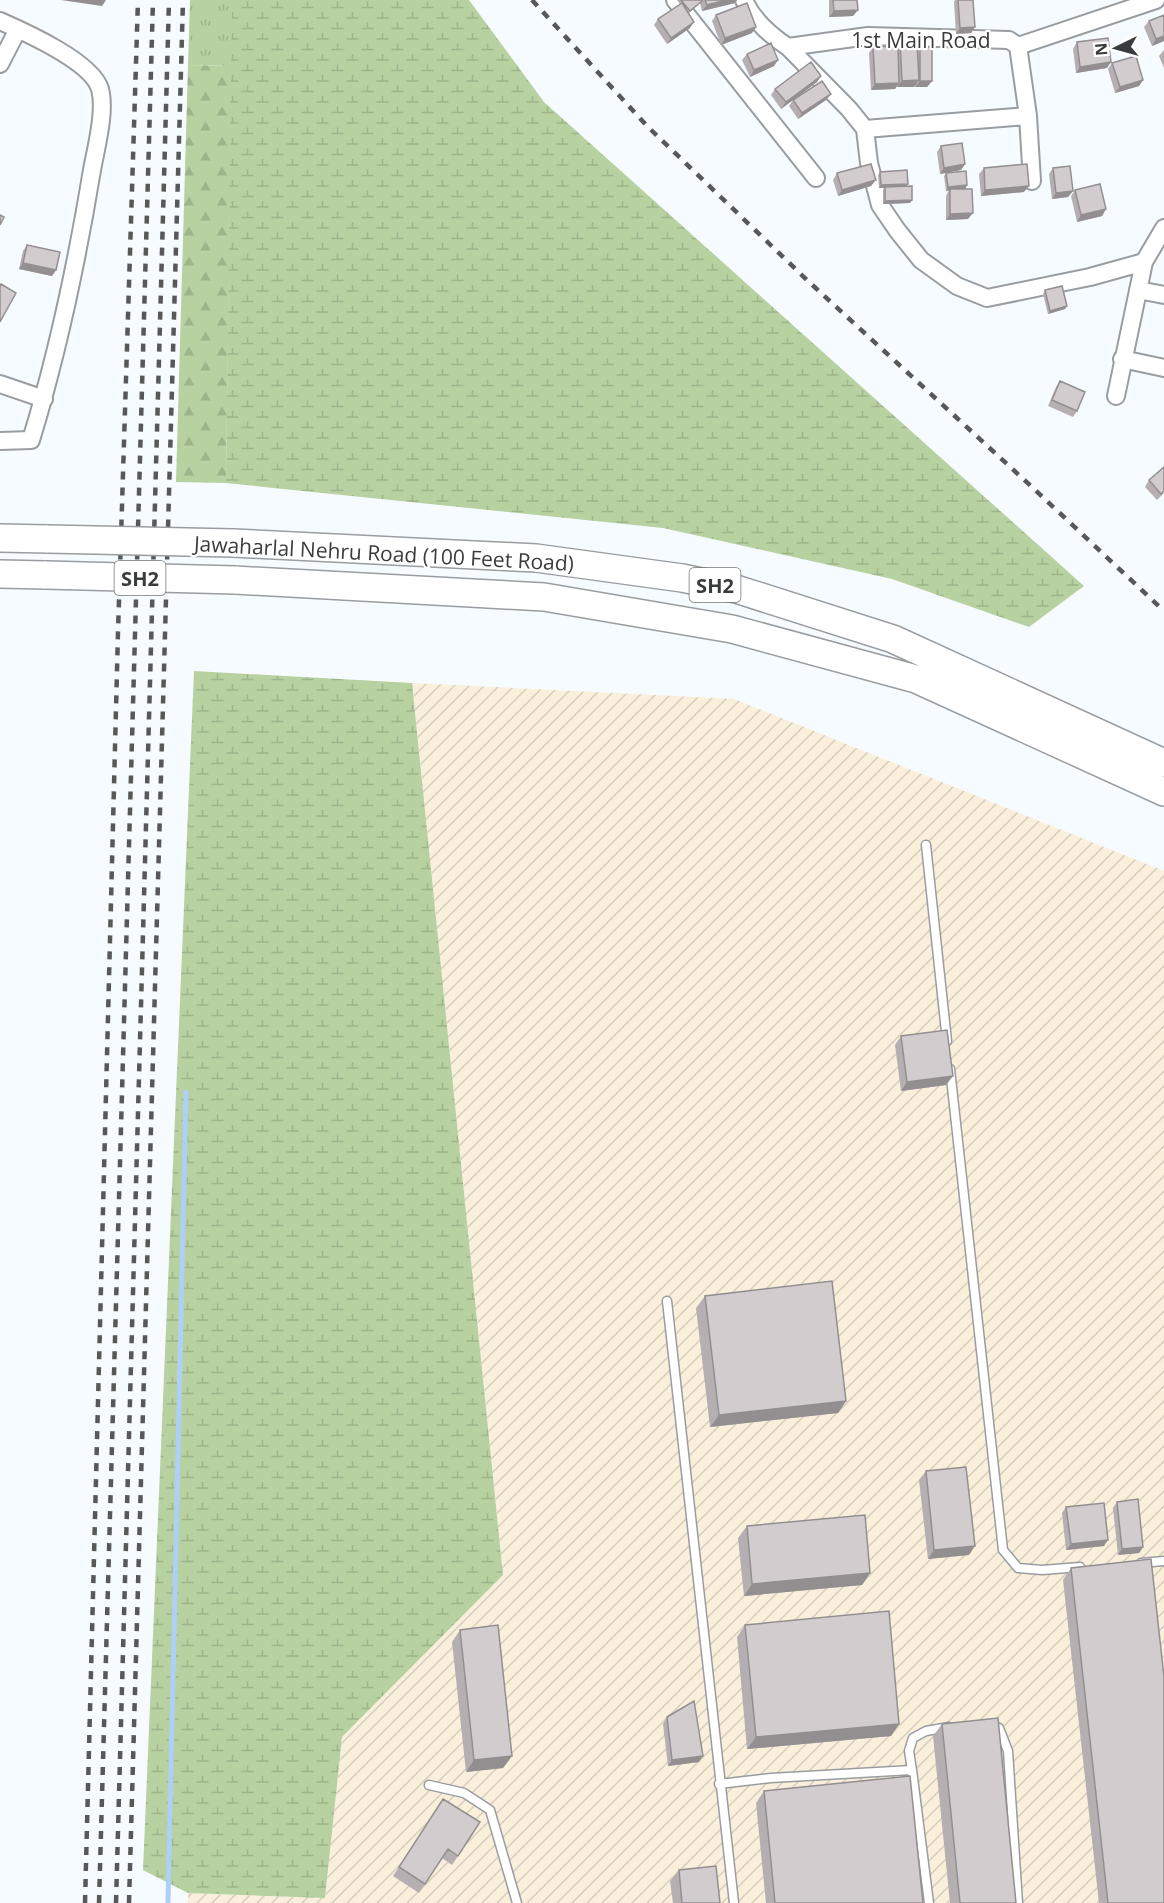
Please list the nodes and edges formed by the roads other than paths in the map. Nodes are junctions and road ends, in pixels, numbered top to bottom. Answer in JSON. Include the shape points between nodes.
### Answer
{"nodes":[{"id":1,"x":675,"y":0,"type":"edge"},
{"id":2,"x":744,"y":0,"type":"edge"},
{"id":3,"x":1157,"y":0,"type":"edge"},
{"id":4,"x":1164,"y":11,"type":"edge"},
{"id":5,"x":0,"y":21,"type":"edge"},
{"id":6,"x":18,"y":29,"type":"junction"},
{"id":7,"x":1017,"y":46,"type":"junction"},
{"id":8,"x":788,"y":47,"type":"junction"},
{"id":9,"x":0,"y":64,"type":"edge"},
{"id":10,"x":1028,"y":116,"type":"junction"},
{"id":11,"x":865,"y":129,"type":"junction"},
{"id":12,"x":816,"y":178,"type":"dead end"},
{"id":13,"x":1032,"y":182,"type":"dead end"},
{"id":14,"x":1164,"y":228,"type":"edge"},
{"id":15,"x":1143,"y":262,"type":"junction"},
{"id":16,"x":1138,"y":290,"type":"junction"},
{"id":17,"x":1164,"y":295,"type":"edge"},
{"id":18,"x":1122,"y":360,"type":"junction"},
{"id":19,"x":1164,"y":368,"type":"edge"},
{"id":20,"x":0,"y":384,"type":"edge"},
{"id":21,"x":1116,"y":396,"type":"dead end"},
{"id":22,"x":44,"y":399,"type":"junction"},
{"id":23,"x":0,"y":441,"type":"edge"},
{"id":24,"x":0,"y":538,"type":"edge"},
{"id":25,"x":0,"y":574,"type":"edge"},
{"id":26,"x":1164,"y":763,"type":"edge"},
{"id":27,"x":1164,"y":792,"type":"edge"},
{"id":28,"x":926,"y":845,"type":"dead end"},
{"id":29,"x":947,"y":1046,"type":"edge"},
{"id":30,"x":949,"y":1058,"type":"edge"},
{"id":31,"x":667,"y":1301,"type":"dead end"},
{"id":32,"x":1164,"y":1561,"type":"edge"},
{"id":33,"x":1131,"y":1563,"type":"edge"},
{"id":34,"x":1086,"y":1567,"type":"edge"},
{"id":35,"x":981,"y":1721,"type":"edge"},
{"id":36,"x":959,"y":1725,"type":"edge"},
{"id":37,"x":912,"y":1770,"type":"junction"},
{"id":38,"x":719,"y":1784,"type":"junction"},
{"id":39,"x":429,"y":1785,"type":"dead end"},
{"id":40,"x":517,"y":1903,"type":"edge"},
{"id":41,"x":734,"y":1903,"type":"edge"},
{"id":42,"x":929,"y":1903,"type":"edge"},
{"id":43,"x":1018,"y":1903,"type":"edge"}],
"edges":[{"from":1,"to":12,"type":"street"},
{"from":2,"to":8,"type":"street","via":[[762,26]]},
{"from":3,"to":4,"type":"street"},
{"from":3,"to":7,"type":"street"},
{"from":5,"to":6,"type":"street"},
{"from":6,"to":9,"type":"street"},
{"from":6,"to":22,"type":"street","via":[[83,66],[99,87],[101,105],[83,226]]},
{"from":7,"to":8,"type":"street","name":"1st Main Road","via":[[1008,40],[868,36]]},
{"from":7,"to":10,"type":"street","name":"1st Main Road"},
{"from":8,"to":11,"type":"street"},
{"from":10,"to":11,"type":"street"},
{"from":10,"to":13,"type":"street","name":"1st Main Road"},
{"from":11,"to":15,"type":"street","via":[[880,205],[921,260],[957,286],[987,298]]},
{"from":14,"to":15,"type":"street"},
{"from":15,"to":16,"type":"street"},
{"from":16,"to":17,"type":"street"},
{"from":16,"to":18,"type":"street"},
{"from":18,"to":19,"type":"street"},
{"from":18,"to":21,"type":"street"},
{"from":20,"to":22,"type":"street"},
{"from":22,"to":23,"type":"street","via":[[31,440]]},
{"from":24,"to":26,"type":"main road","name":"Jawaharlal Nehru Road (100 Feet Road)","number":"SH2","bridge":true,"via":[[233,543],[536,558],[682,578],[736,589],[893,639]]},
{"from":25,"to":27,"type":"main road","name":"Jawaharlal Nehru Road (100 Feet Road)","number":"SH2","bridge":true,"via":[[235,580],[544,597],[732,629],[916,679]]},
{"from":28,"to":29,"type":"lane"},
{"from":30,"to":34,"type":"lane","via":[[1003,1551],[1018,1568]]},
{"from":31,"to":38,"type":"lane"},
{"from":32,"to":33,"type":"lane"},
{"from":35,"to":43,"type":"lane","via":[[999,1728],[1008,1751]]},
{"from":36,"to":37,"type":"lane","via":[[926,1731],[912,1738]]},
{"from":37,"to":38,"type":"lane"},
{"from":37,"to":42,"type":"lane"},
{"from":38,"to":41,"type":"lane"},
{"from":39,"to":40,"type":"lane","via":[[464,1793],[490,1810]]}]}
